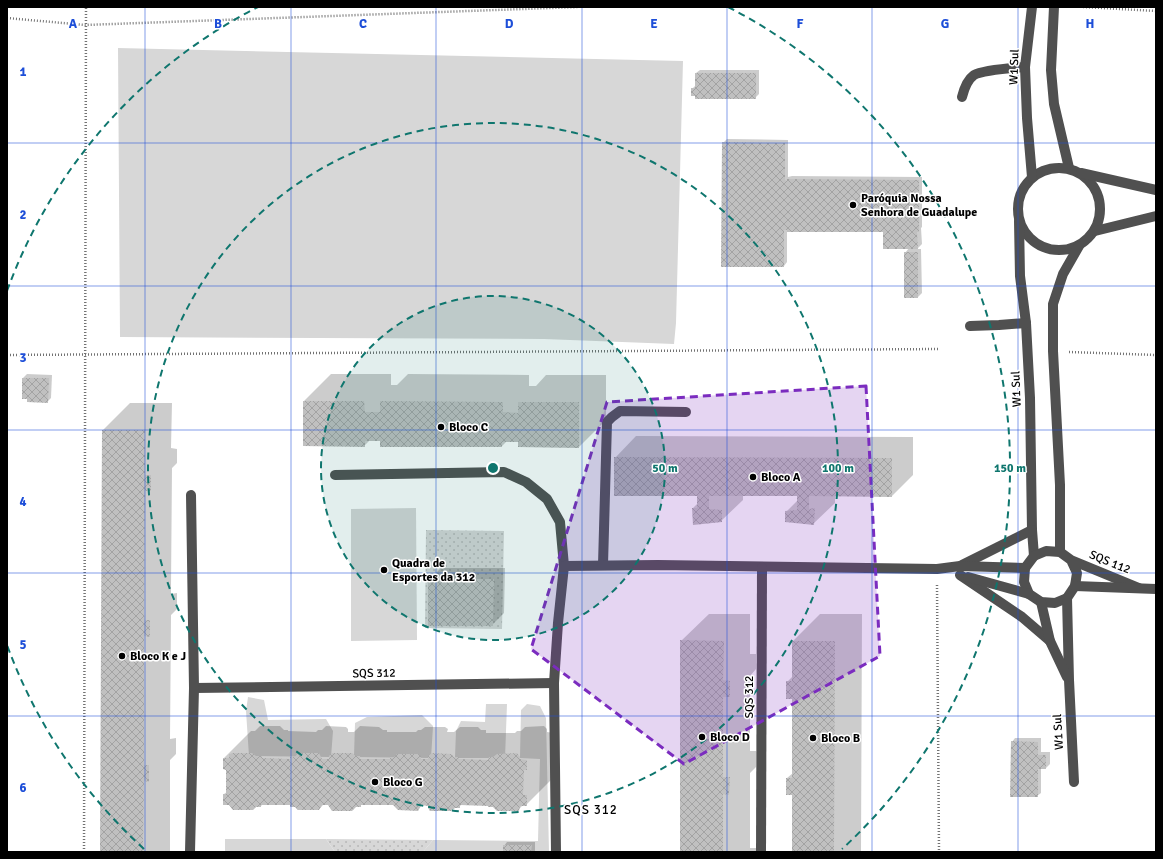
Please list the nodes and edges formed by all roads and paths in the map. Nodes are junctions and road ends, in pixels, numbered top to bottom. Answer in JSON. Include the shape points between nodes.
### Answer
{"nodes":[{"id":1,"x":86,"y":7,"type":"edge"},
{"id":2,"x":578,"y":7,"type":"edge"},
{"id":3,"x":1032,"y":7,"type":"edge"},
{"id":4,"x":1054,"y":7,"type":"edge"},
{"id":5,"x":1083,"y":7,"type":"edge"},
{"id":6,"x":1156,"y":11,"type":"edge"},
{"id":7,"x":7,"y":18,"type":"edge"},
{"id":8,"x":86,"y":25,"type":"junction"},
{"id":9,"x":1025,"y":67,"type":"junction"},
{"id":10,"x":962,"y":97,"type":"dead end"},
{"id":11,"x":1069,"y":168,"type":"junction"},
{"id":12,"x":1081,"y":173,"type":"junction"},
{"id":13,"x":1032,"y":177,"type":"junction"},
{"id":14,"x":1156,"y":190,"type":"edge"},
{"id":15,"x":1156,"y":216,"type":"edge"},
{"id":16,"x":1019,"y":222,"type":"junction"},
{"id":17,"x":1095,"y":231,"type":"junction"},
{"id":18,"x":1079,"y":246,"type":"junction"},
{"id":19,"x":1026,"y":323,"type":"junction"},
{"id":20,"x":970,"y":326,"type":"dead end"},
{"id":21,"x":940,"y":348,"type":"dead end"},
{"id":22,"x":1053,"y":351,"type":"junction"},
{"id":23,"x":85,"y":354,"type":"junction"},
{"id":24,"x":7,"y":355,"type":"edge"},
{"id":25,"x":1156,"y":355,"type":"edge"},
{"id":26,"x":686,"y":412,"type":"dead end"},
{"id":27,"x":335,"y":475,"type":"dead end"},
{"id":28,"x":191,"y":496,"type":"dead end"},
{"id":29,"x":1032,"y":530,"type":"junction"},
{"id":30,"x":1060,"y":552,"type":"junction"},
{"id":31,"x":1034,"y":556,"type":"junction"},
{"id":32,"x":1071,"y":560,"type":"junction"},
{"id":33,"x":603,"y":565,"type":"junction"},
{"id":34,"x":564,"y":566,"type":"junction"},
{"id":35,"x":762,"y":567,"type":"junction"},
{"id":36,"x":1025,"y":568,"type":"junction"},
{"id":37,"x":937,"y":569,"type":"junction"},
{"id":38,"x":960,"y":570,"type":"junction"},
{"id":39,"x":1075,"y":586,"type":"junction"},
{"id":40,"x":1139,"y":588,"type":"junction"},
{"id":41,"x":1156,"y":589,"type":"edge"},
{"id":42,"x":1030,"y":594,"type":"junction"},
{"id":43,"x":1067,"y":598,"type":"junction"},
{"id":44,"x":1041,"y":602,"type":"junction"},
{"id":45,"x":1050,"y":641,"type":"junction"},
{"id":46,"x":1069,"y":680,"type":"junction"},
{"id":47,"x":554,"y":683,"type":"junction"},
{"id":48,"x":194,"y":688,"type":"junction"},
{"id":49,"x":1074,"y":782,"type":"dead end"},
{"id":50,"x":84,"y":852,"type":"edge"},
{"id":51,"x":190,"y":852,"type":"edge"},
{"id":52,"x":556,"y":852,"type":"edge"},
{"id":53,"x":761,"y":852,"type":"edge"},
{"id":54,"x":939,"y":852,"type":"edge"}],
"edges":[{"from":1,"to":8,"type":"path"},
{"from":2,"to":8,"type":"path"},
{"from":3,"to":9,"type":"street","name":"W1 Sul"},
{"from":4,"to":11,"type":"street","via":[[1051,70],[1054,104]]},
{"from":5,"to":6,"type":"path"},
{"from":7,"to":8,"type":"path"},
{"from":8,"to":23,"type":"path"},
{"from":9,"to":10,"type":"street","via":[[974,76],[966,85]]},
{"from":9,"to":13,"type":"street","name":"W1 Sul"},
{"from":11,"to":12,"type":"street"},
{"from":11,"to":13,"type":"street","via":[[1043,170]]},
{"from":12,"to":14,"type":"street"},
{"from":12,"to":17,"type":"street","via":[[1096,189],[1101,210]]},
{"from":13,"to":16,"type":"street","via":[[1022,190],[1017,205]]},
{"from":15,"to":17,"type":"street"},
{"from":16,"to":18,"type":"street","via":[[1026,235],[1036,245],[1050,250],[1065,250]]},
{"from":16,"to":19,"type":"street","name":"W1 Sul","via":[[1020,276]]},
{"from":17,"to":18,"type":"street"},
{"from":18,"to":22,"type":"street","via":[[1063,274],[1053,304]]},
{"from":19,"to":20,"type":"street"},
{"from":19,"to":29,"type":"street","name":"W1 Sul"},
{"from":21,"to":23,"type":"path"},
{"from":22,"to":25,"type":"path"},
{"from":22,"to":30,"type":"street","via":[[1060,484]]},
{"from":23,"to":24,"type":"path"},
{"from":23,"to":50,"type":"path"},
{"from":26,"to":33,"type":"street","via":[[620,411],[607,422]]},
{"from":27,"to":34,"type":"street","via":[[504,472],[526,482],[547,499],[560,522]]},
{"from":28,"to":48,"type":"street"},
{"from":29,"to":31,"type":"street","name":"W1 Sul"},
{"from":29,"to":38,"type":"street"},
{"from":30,"to":31,"type":"street","via":[[1046,551]]},
{"from":30,"to":32,"type":"street"},
{"from":31,"to":36,"type":"street"},
{"from":32,"to":39,"type":"street","via":[[1077,573]]},
{"from":32,"to":40,"type":"street","name":"SQS 112"},
{"from":33,"to":34,"type":"street"},
{"from":33,"to":35,"type":"street"},
{"from":34,"to":47,"type":"street"},
{"from":35,"to":37,"type":"street"},
{"from":35,"to":53,"type":"street","name":"SQS 312"},
{"from":36,"to":38,"type":"street"},
{"from":36,"to":42,"type":"street","via":[[1024,582]]},
{"from":37,"to":38,"type":"street"},
{"from":37,"to":54,"type":"path"},
{"from":38,"to":42,"type":"street"},
{"from":38,"to":45,"type":"street"},
{"from":39,"to":40,"type":"street","name":"SQS 112"},
{"from":39,"to":43,"type":"street"},
{"from":40,"to":41,"type":"street","name":"SQS 112"},
{"from":42,"to":44,"type":"street"},
{"from":43,"to":44,"type":"street","via":[[1055,603]]},
{"from":43,"to":46,"type":"street","name":"W1 Sul"},
{"from":44,"to":45,"type":"street","name":"W1 Sul"},
{"from":45,"to":46,"type":"street","name":"W1 Sul"},
{"from":46,"to":49,"type":"street","name":"W1 Sul"},
{"from":47,"to":48,"type":"street","name":"SQS 312"},
{"from":47,"to":52,"type":"street"},
{"from":48,"to":51,"type":"street"}]}
